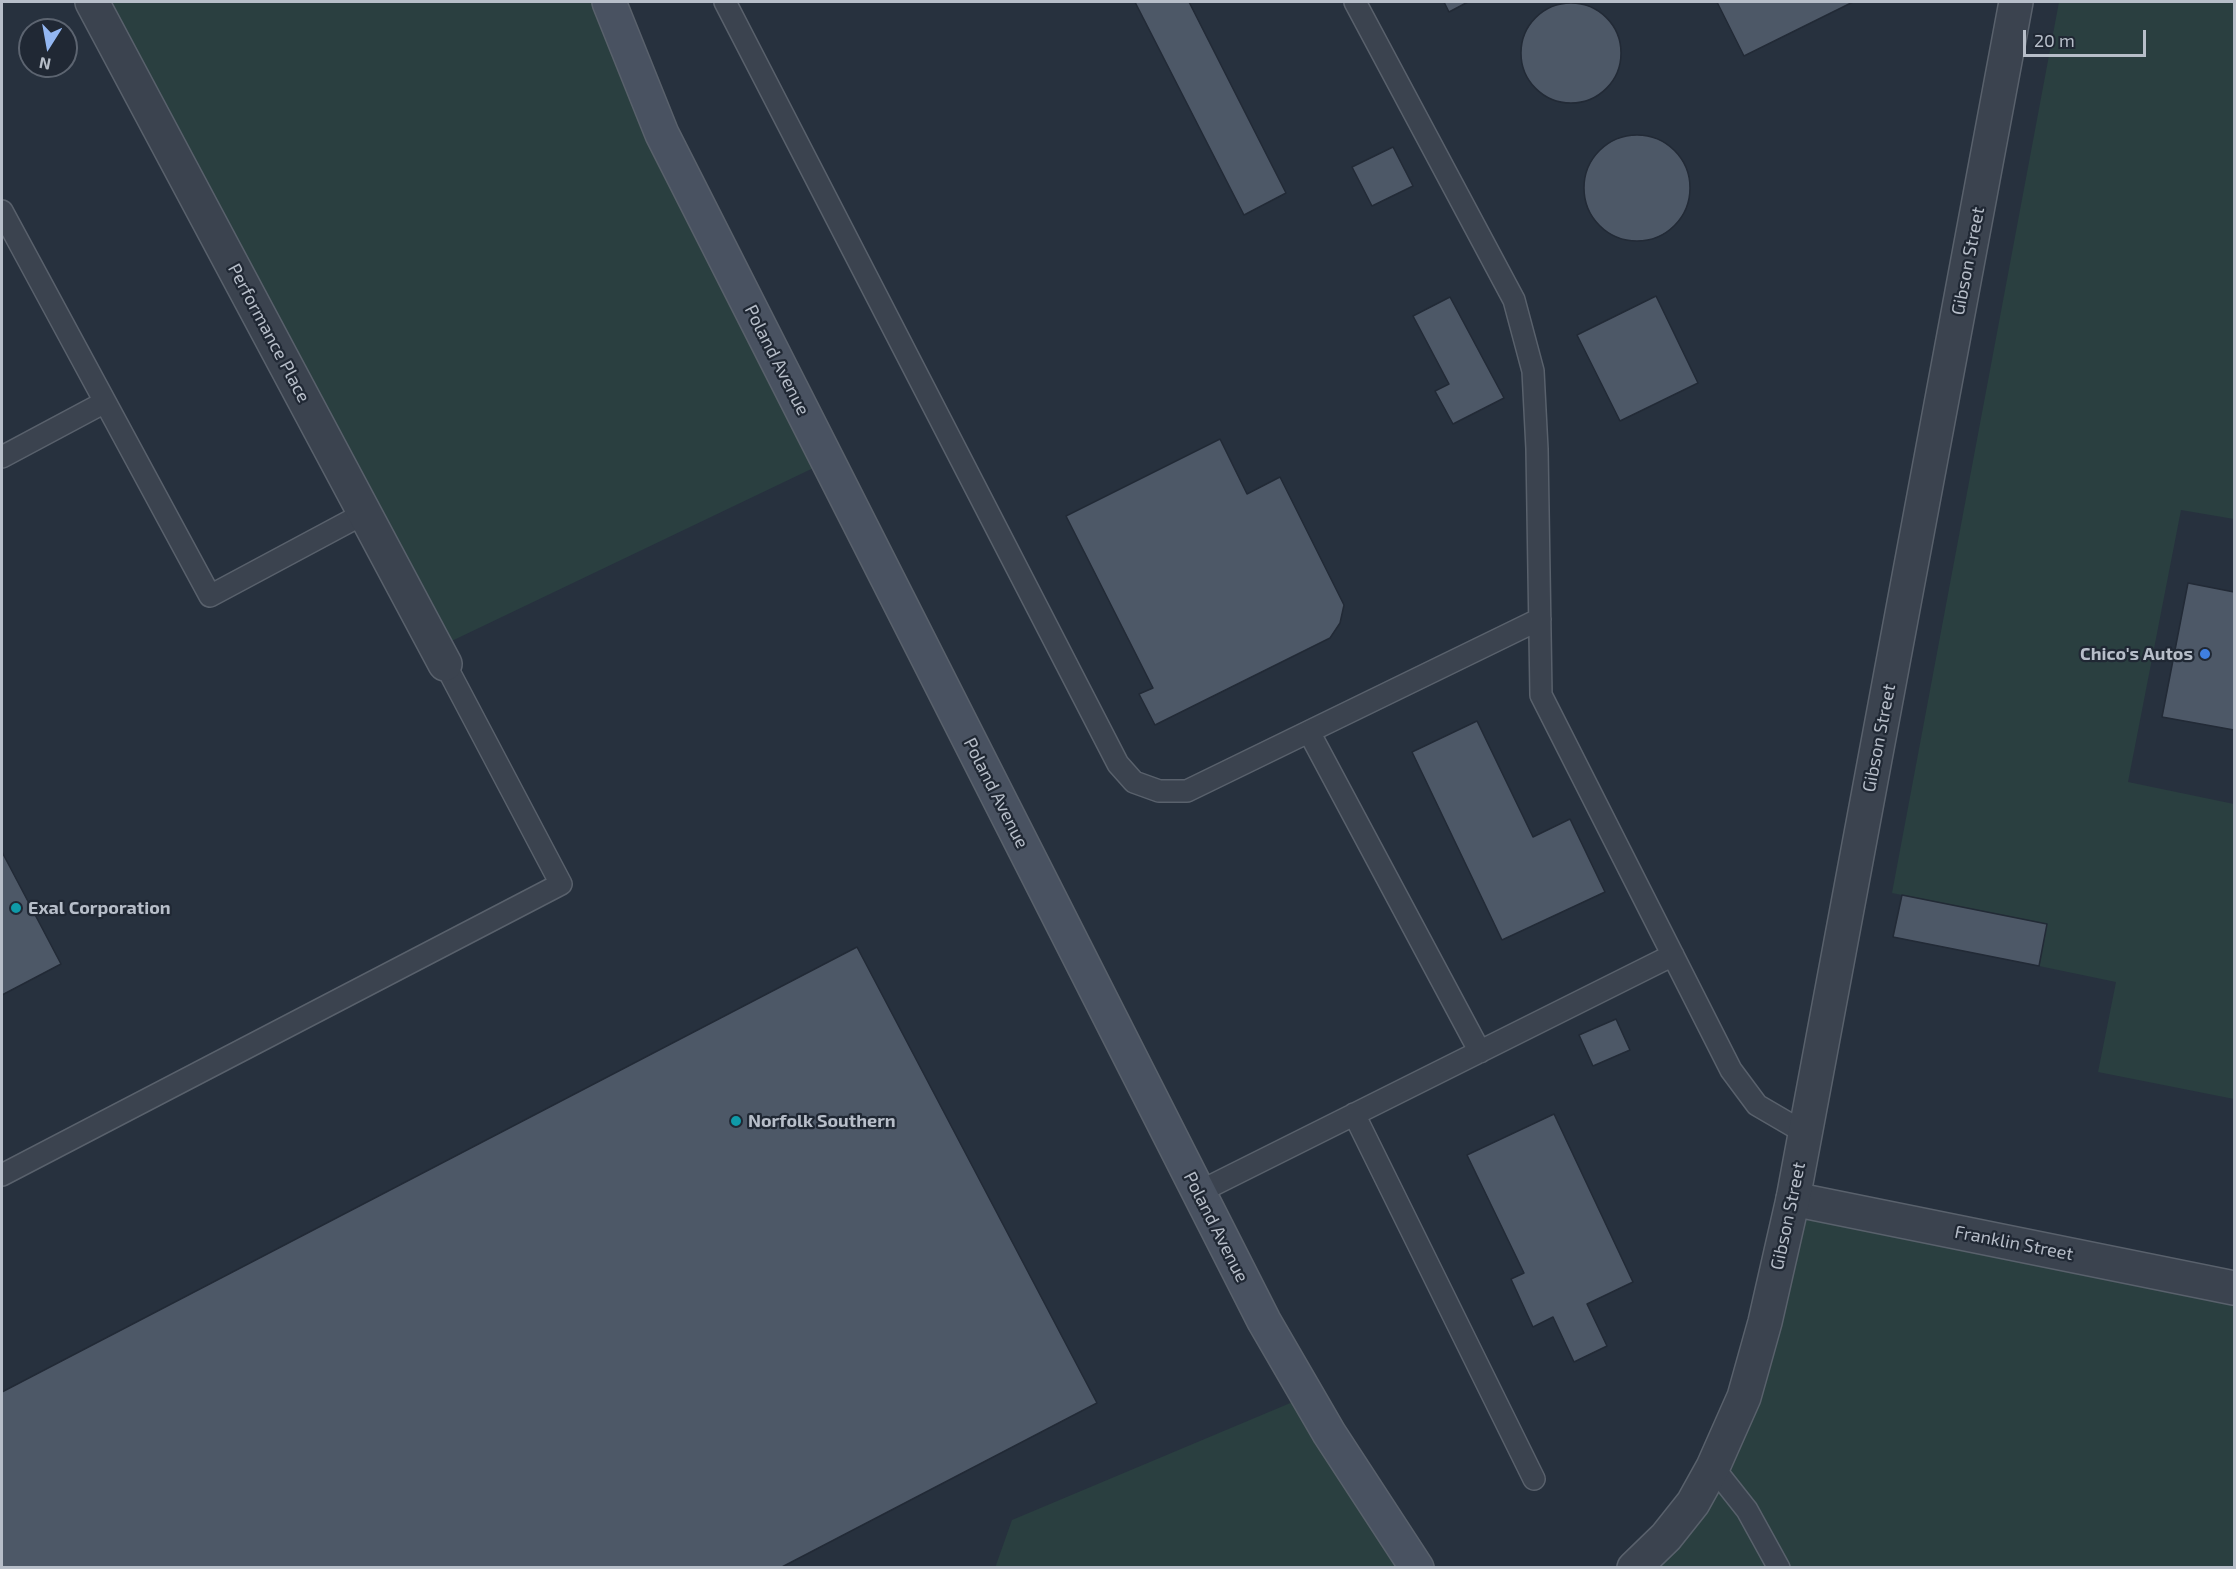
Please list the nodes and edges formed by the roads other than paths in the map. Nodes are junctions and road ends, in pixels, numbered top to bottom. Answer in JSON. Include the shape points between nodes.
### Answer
{"nodes":[{"id":1,"x":92,"y":2,"type":"edge"},
{"id":2,"x":609,"y":2,"type":"edge"},
{"id":3,"x":725,"y":2,"type":"edge"},
{"id":4,"x":1355,"y":2,"type":"edge"},
{"id":5,"x":2016,"y":2,"type":"edge"},
{"id":6,"x":2,"y":211,"type":"edge"},
{"id":7,"x":105,"y":402,"type":"junction"},
{"id":8,"x":2,"y":457,"type":"edge"},
{"id":9,"x":365,"y":513,"type":"junction"},
{"id":10,"x":1540,"y":619,"type":"junction"},
{"id":11,"x":445,"y":664,"type":"joint"},
{"id":12,"x":1309,"y":732,"type":"junction"},
{"id":13,"x":1673,"y":955,"type":"junction"},
{"id":14,"x":1480,"y":1052,"type":"junction"},
{"id":15,"x":1354,"y":1114,"type":"junction"},
{"id":16,"x":1805,"y":1133,"type":"junction"},
{"id":17,"x":2,"y":1175,"type":"edge"},
{"id":18,"x":1199,"y":1192,"type":"junction"},
{"id":19,"x":1793,"y":1199,"type":"junction"},
{"id":20,"x":2235,"y":1288,"type":"edge"},
{"id":21,"x":1713,"y":1467,"type":"junction"},
{"id":22,"x":1534,"y":1479,"type":"dead end"},
{"id":23,"x":1417,"y":1568,"type":"edge"},
{"id":24,"x":1634,"y":1568,"type":"edge"},
{"id":25,"x":1779,"y":1568,"type":"edge"}],
"edges":[{"from":1,"to":9,"type":"street","name":"Performance Place"},
{"from":2,"to":18,"type":"main road","name":"Poland Avenue","via":[[662,134]]},
{"from":3,"to":12,"type":"lane","via":[[1118,764],[1134,782],[1159,791],[1187,791]]},
{"from":4,"to":10,"type":"lane","via":[[1514,300],[1533,371]]},
{"from":5,"to":16,"type":"street","name":"Gibson Street"},
{"from":6,"to":7,"type":"lane"},
{"from":7,"to":8,"type":"lane"},
{"from":7,"to":9,"type":"lane","via":[[210,596]]},
{"from":9,"to":11,"type":"street","name":"Performance Place"},
{"from":10,"to":12,"type":"lane"},
{"from":10,"to":13,"type":"lane","via":[[1541,695]]},
{"from":11,"to":17,"type":"lane","via":[[561,884]]},
{"from":12,"to":14,"type":"lane"},
{"from":13,"to":14,"type":"lane"},
{"from":13,"to":16,"type":"lane","via":[[1731,1070],[1750,1096],[1757,1105]]},
{"from":14,"to":15,"type":"lane"},
{"from":15,"to":18,"type":"lane"},
{"from":15,"to":22,"type":"lane"},
{"from":16,"to":19,"type":"street","name":"Gibson Street"},
{"from":18,"to":23,"type":"main road","name":"Poland Avenue","via":[[1264,1321],[1323,1423]]},
{"from":19,"to":20,"type":"street","name":"Franklin Street"},
{"from":19,"to":21,"type":"street","name":"Gibson Street","via":[[1744,1396]]},
{"from":21,"to":24,"type":"street","name":"Gibson Street","via":[[1673,1529]]},
{"from":21,"to":25,"type":"lane","via":[[1747,1510]]}]}
